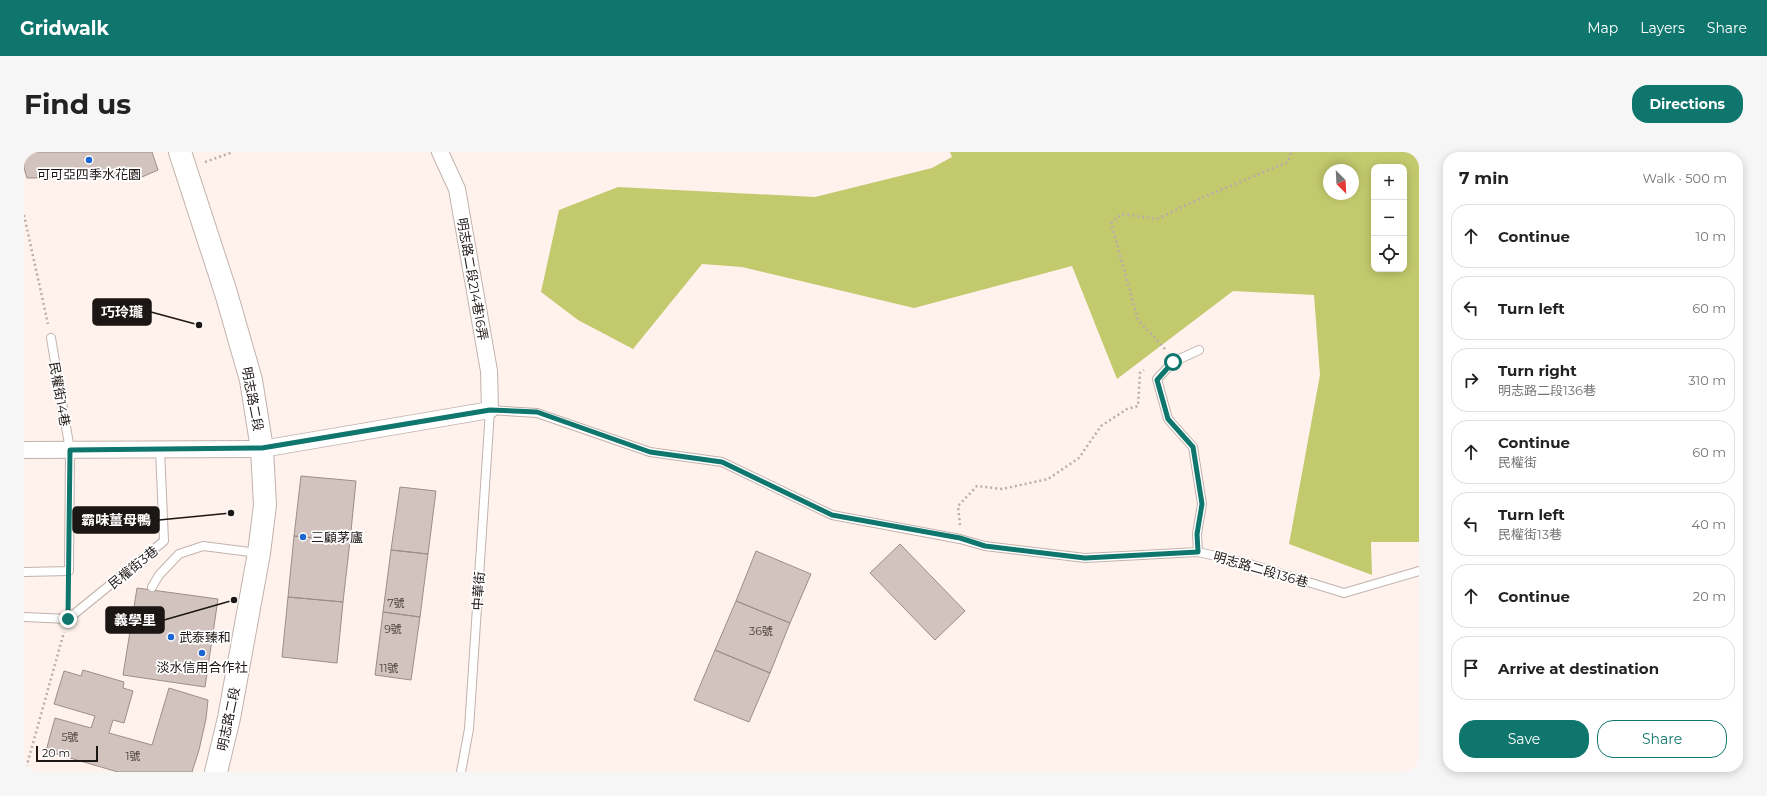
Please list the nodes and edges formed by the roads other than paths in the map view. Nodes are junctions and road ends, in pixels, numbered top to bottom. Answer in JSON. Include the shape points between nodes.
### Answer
{"nodes":[{"id":1,"x":180,"y":152,"type":"edge"},
{"id":2,"x":440,"y":152,"type":"edge"},
{"id":3,"x":51,"y":338,"type":"road end"},
{"id":4,"x":1199,"y":350,"type":"dead end"},
{"id":5,"x":490,"y":410,"type":"junction"},
{"id":6,"x":262,"y":448,"type":"junction"},
{"id":7,"x":24,"y":450,"type":"edge"},
{"id":8,"x":70,"y":450,"type":"junction"},
{"id":9,"x":160,"y":450,"type":"junction"},
{"id":10,"x":1198,"y":552,"type":"junction"},
{"id":11,"x":259,"y":553,"type":"junction"},
{"id":12,"x":1419,"y":571,"type":"edge"},
{"id":13,"x":24,"y":572,"type":"edge"},
{"id":14,"x":152,"y":587,"type":"dead end"},
{"id":15,"x":24,"y":617,"type":"edge"},
{"id":16,"x":216,"y":772,"type":"edge"},
{"id":17,"x":462,"y":772,"type":"edge"}],
"edges":[{"from":1,"to":6,"type":"main road","name":"明志路二段","via":[[251,380]]},
{"from":2,"to":5,"type":"street","name":"明志路二段214巷16弄","via":[[457,189],[489,371]]},
{"from":3,"to":8,"type":"lane","name":"民權街14巷"},
{"from":4,"to":10,"type":"lane","via":[[1173,362],[1157,380],[1168,419],[1193,447],[1202,504],[1197,534]]},
{"from":5,"to":6,"type":"street","name":"明志路二段136巷"},
{"from":5,"to":10,"type":"lane","name":"明志路二段136巷","via":[[537,412],[650,452],[722,462],[832,515],[960,538],[985,546],[1085,558]]},
{"from":5,"to":17,"type":"lane","name":"中華街","via":[[469,729]]},
{"from":6,"to":9,"type":"street","name":"明志路二段136巷"},
{"from":6,"to":11,"type":"main road","name":"明志路二段","via":[[265,505]]},
{"from":7,"to":8,"type":"street","name":"明志路二段136巷"},
{"from":8,"to":9,"type":"street","name":"明志路二段136巷"},
{"from":8,"to":13,"type":"lane","name":"民權街14巷","via":[[69,571]]},
{"from":9,"to":15,"type":"lane","name":"民權街3巷","via":[[164,541],[68,619]]},
{"from":10,"to":12,"type":"lane","name":"明志路二段136巷","via":[[1246,563],[1344,593]]},
{"from":11,"to":14,"type":"lane","via":[[203,546],[179,554],[159,575]]},
{"from":11,"to":16,"type":"main road","name":"明志路二段","via":[[229,718]]}]}
